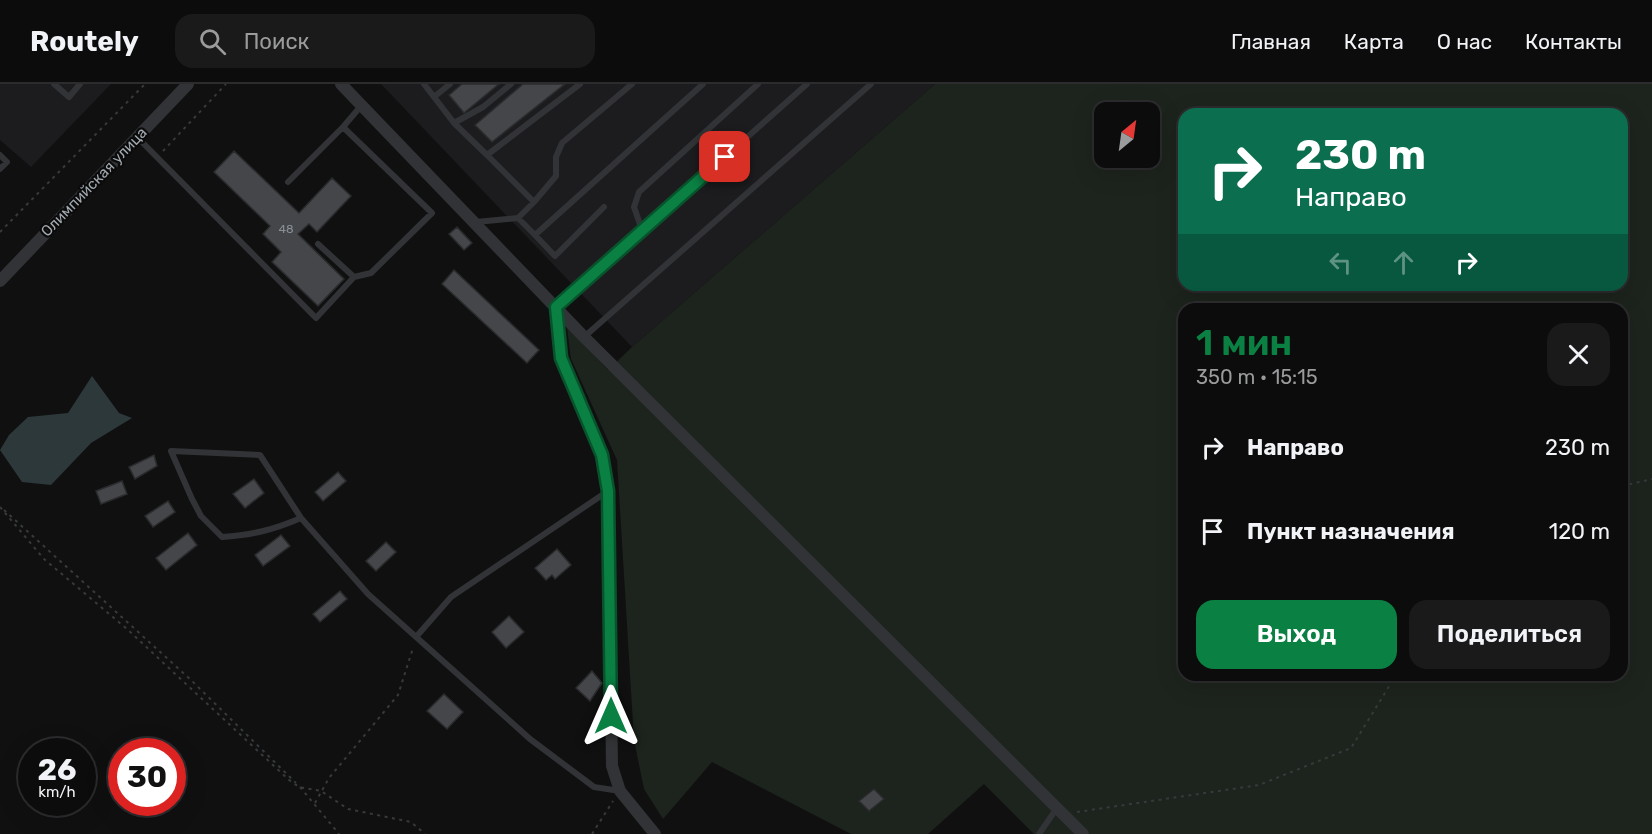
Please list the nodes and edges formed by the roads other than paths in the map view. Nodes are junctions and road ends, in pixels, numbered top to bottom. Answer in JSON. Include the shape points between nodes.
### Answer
{"nodes":[{"id":1,"x":54,"y":84,"type":"edge"},
{"id":2,"x":80,"y":84,"type":"edge"},
{"id":3,"x":188,"y":84,"type":"edge"},
{"id":4,"x":341,"y":84,"type":"edge"},
{"id":5,"x":424,"y":84,"type":"edge"},
{"id":6,"x":450,"y":84,"type":"edge"},
{"id":7,"x":511,"y":84,"type":"edge"},
{"id":8,"x":580,"y":84,"type":"edge"},
{"id":9,"x":632,"y":84,"type":"edge"},
{"id":10,"x":703,"y":84,"type":"edge"},
{"id":11,"x":758,"y":84,"type":"edge"},
{"id":12,"x":807,"y":84,"type":"edge"},
{"id":13,"x":871,"y":84,"type":"edge"},
{"id":14,"x":434,"y":97,"type":"junction"},
{"id":15,"x":361,"y":106,"type":"junction"},
{"id":16,"x":454,"y":123,"type":"junction"},
{"id":17,"x":343,"y":127,"type":"junction"},
{"id":18,"x":137,"y":137,"type":"junction"},
{"id":19,"x":0,"y":155,"type":"edge"},
{"id":20,"x":487,"y":155,"type":"junction"},
{"id":21,"x":0,"y":169,"type":"edge"},
{"id":22,"x":288,"y":182,"type":"dead end"},
{"id":23,"x":534,"y":201,"type":"junction"},
{"id":24,"x":604,"y":207,"type":"dead end"},
{"id":25,"x":518,"y":218,"type":"junction"},
{"id":26,"x":476,"y":222,"type":"junction"},
{"id":27,"x":642,"y":230,"type":"junction"},
{"id":28,"x":535,"y":236,"type":"junction"},
{"id":29,"x":318,"y":244,"type":"dead end"},
{"id":30,"x":354,"y":277,"type":"junction"},
{"id":31,"x":0,"y":281,"type":"edge"},
{"id":32,"x":556,"y":307,"type":"junction"},
{"id":33,"x":584,"y":337,"type":"junction"},
{"id":34,"x":608,"y":491,"type":"junction"},
{"id":35,"x":301,"y":518,"type":"junction"},
{"id":36,"x":416,"y":637,"type":"junction"},
{"id":37,"x":620,"y":791,"type":"junction"},
{"id":38,"x":1060,"y":811,"type":"junction"},
{"id":39,"x":655,"y":834,"type":"edge"},
{"id":40,"x":1039,"y":834,"type":"edge"},
{"id":41,"x":1083,"y":834,"type":"edge"}],
"edges":[{"from":1,"to":2,"type":"lane","via":[[69,97]]},
{"from":3,"to":18,"type":"street","name":"Олимпийская улица"},
{"from":4,"to":15,"type":"street"},
{"from":5,"to":14,"type":"lane"},
{"from":6,"to":14,"type":"lane"},
{"from":7,"to":16,"type":"lane","via":[[483,107]]},
{"from":8,"to":20,"type":"lane"},
{"from":9,"to":23,"type":"lane","via":[[562,143],[556,157],[556,176]]},
{"from":10,"to":28,"type":"lane"},
{"from":11,"to":27,"type":"lane","via":[[639,192],[634,207]]},
{"from":12,"to":27,"type":"lane"},
{"from":13,"to":33,"type":"lane"},
{"from":14,"to":16,"type":"lane"},
{"from":15,"to":17,"type":"lane"},
{"from":15,"to":26,"type":"street"},
{"from":16,"to":20,"type":"lane"},
{"from":17,"to":22,"type":"lane"},
{"from":17,"to":30,"type":"lane","via":[[432,213],[371,273]]},
{"from":18,"to":30,"type":"lane","via":[[316,318]]},
{"from":18,"to":31,"type":"street","name":"Олимпийская улица"},
{"from":19,"to":21,"type":"lane","via":[[7,162]]},
{"from":20,"to":23,"type":"lane"},
{"from":23,"to":25,"type":"lane"},
{"from":24,"to":28,"type":"lane","via":[[555,256]]},
{"from":25,"to":26,"type":"lane"},
{"from":25,"to":28,"type":"lane"},
{"from":26,"to":32,"type":"street"},
{"from":27,"to":32,"type":"lane"},
{"from":29,"to":30,"type":"lane"},
{"from":32,"to":33,"type":"street"},
{"from":32,"to":34,"type":"street","via":[[561,358],[602,455]]},
{"from":33,"to":38,"type":"street"},
{"from":34,"to":36,"type":"lane","via":[[451,597]]},
{"from":34,"to":37,"type":"street","via":[[612,766]]},
{"from":35,"to":35,"type":"lane","via":[[274,529],[222,537],[201,516],[171,451],[260,454]]},
{"from":35,"to":36,"type":"lane","via":[[368,594]]},
{"from":36,"to":37,"type":"lane","via":[[530,739],[594,787]]},
{"from":37,"to":39,"type":"street"},
{"from":38,"to":40,"type":"lane"},
{"from":38,"to":41,"type":"street"}]}
